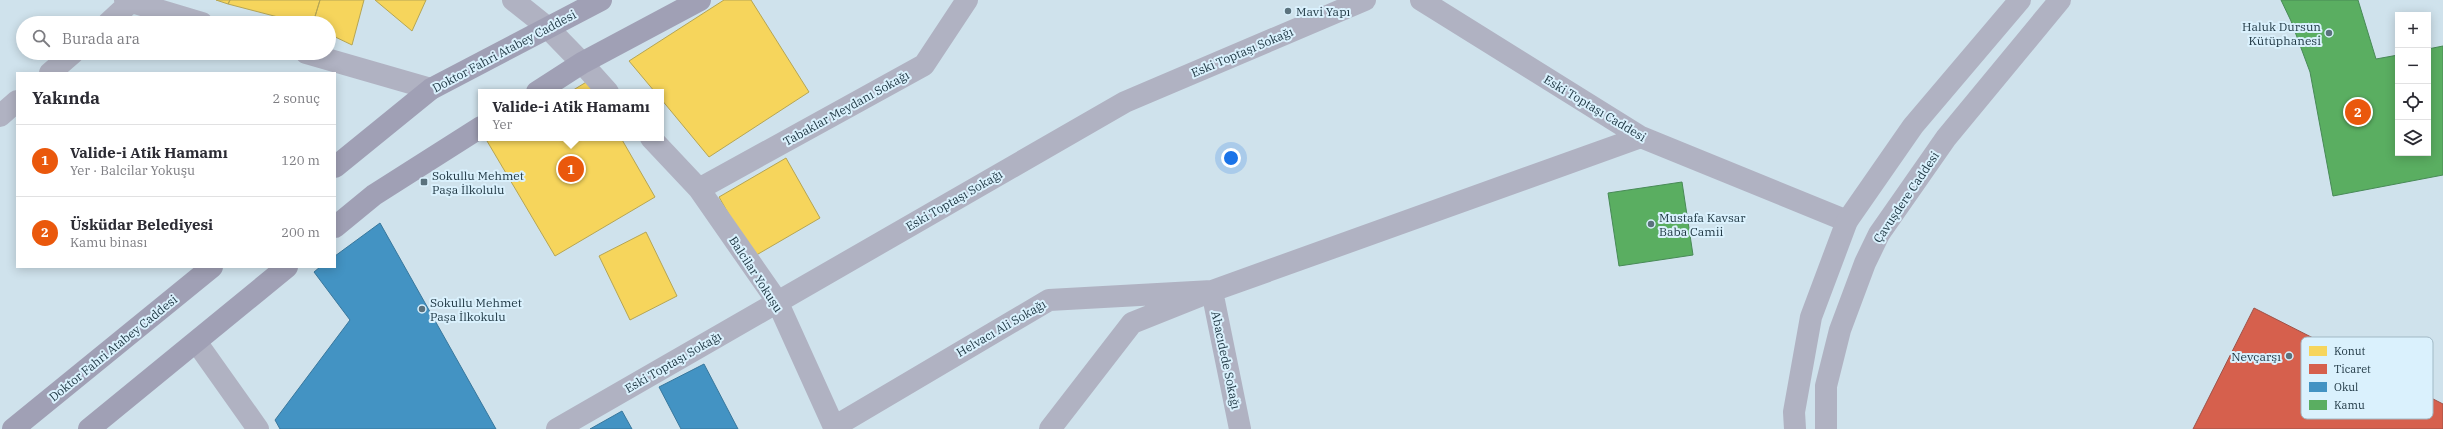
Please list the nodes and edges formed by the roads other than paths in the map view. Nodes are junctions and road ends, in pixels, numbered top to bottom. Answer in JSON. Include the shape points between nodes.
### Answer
{"nodes":[{"id":1,"x":512,"y":0,"type":"edge"},
{"id":2,"x":601,"y":0,"type":"edge"},
{"id":3,"x":700,"y":0,"type":"edge"},
{"id":4,"x":967,"y":0,"type":"edge"},
{"id":5,"x":1365,"y":0,"type":"edge"},
{"id":6,"x":1421,"y":0,"type":"edge"},
{"id":7,"x":2020,"y":0,"type":"edge"},
{"id":8,"x":2060,"y":0,"type":"edge"},
{"id":9,"x":130,"y":1,"type":"edge"},
{"id":10,"x":115,"y":16,"type":"edge"},
{"id":11,"x":179,"y":16,"type":"edge"},
{"id":12,"x":547,"y":27,"type":"junction"},
{"id":13,"x":65,"y":60,"type":"edge"},
{"id":14,"x":330,"y":60,"type":"edge"},
{"id":15,"x":582,"y":63,"type":"junction"},
{"id":16,"x":51,"y":72,"type":"edge"},
{"id":17,"x":431,"y":89,"type":"junction"},
{"id":18,"x":541,"y":89,"type":"edge"},
{"id":19,"x":605,"y":89,"type":"edge"},
{"id":20,"x":16,"y":102,"type":"edge"},
{"id":21,"x":0,"y":116,"type":"edge"},
{"id":22,"x":478,"y":129,"type":"edge"},
{"id":23,"x":1641,"y":137,"type":"junction"},
{"id":24,"x":654,"y":141,"type":"edge"},
{"id":25,"x":336,"y":166,"type":"edge"},
{"id":26,"x":698,"y":189,"type":"junction"},
{"id":27,"x":1847,"y":221,"type":"junction"},
{"id":28,"x":336,"y":226,"type":"edge"},
{"id":29,"x":1879,"y":234,"type":"junction"},
{"id":30,"x":211,"y":268,"type":"edge"},
{"id":31,"x":286,"y":268,"type":"edge"},
{"id":32,"x":1212,"y":291,"type":"junction"},
{"id":33,"x":777,"y":301,"type":"junction"},
{"id":34,"x":197,"y":342,"type":"junction"},
{"id":35,"x":834,"y":427,"type":"joint"},
{"id":36,"x":13,"y":429,"type":"edge"},
{"id":37,"x":88,"y":429,"type":"edge"},
{"id":38,"x":258,"y":429,"type":"edge"},
{"id":39,"x":557,"y":429,"type":"edge"},
{"id":40,"x":1050,"y":429,"type":"edge"},
{"id":41,"x":1240,"y":429,"type":"edge"},
{"id":42,"x":1794,"y":429,"type":"edge"},
{"id":43,"x":1826,"y":429,"type":"edge"}],
"edges":[{"from":1,"to":12,"type":"street"},
{"from":2,"to":12,"type":"main road","name":"Doktor Fahri Atabey Caddesi"},
{"from":3,"to":15,"type":"main road"},
{"from":4,"to":26,"type":"street","name":"Tabaklar Meydanı Sokağı","via":[[924,65]]},
{"from":5,"to":33,"type":"street","name":"Eski Toptaşı Sokağı","via":[[1125,102]]},
{"from":6,"to":23,"type":"street","name":"Eski Toptaşı Caddesi"},
{"from":7,"to":27,"type":"street","via":[[1913,126]]},
{"from":8,"to":29,"type":"street","name":"Çavuşdere Caddesi","via":[[1946,138]]},
{"from":9,"to":10,"type":"street"},
{"from":9,"to":11,"type":"street"},
{"from":12,"to":15,"type":"street"},
{"from":12,"to":17,"type":"main road","name":"Doktor Fahri Atabey Caddesi"},
{"from":13,"to":16,"type":"street"},
{"from":14,"to":17,"type":"street"},
{"from":15,"to":18,"type":"main road"},
{"from":15,"to":19,"type":"street"},
{"from":17,"to":25,"type":"main road","name":"Doktor Fahri Atabey Caddesi"},
{"from":20,"to":21,"type":"street"},
{"from":22,"to":28,"type":"main road","via":[[374,195]]},
{"from":23,"to":27,"type":"street","name":"Eski Toptaşı Caddesi"},
{"from":23,"to":32,"type":"street"},
{"from":24,"to":26,"type":"street","name":"Balcilar Yokuşu"},
{"from":26,"to":33,"type":"street","name":"Balcilar Yokuşu"},
{"from":27,"to":29,"type":"street","name":"Eski Toptaşı Caddesi"},
{"from":27,"to":42,"type":"street","via":[[1812,318],[1794,412]]},
{"from":29,"to":43,"type":"street","name":"Çavuşdere Caddesi","via":[[1865,263],[1840,330],[1826,386]]},
{"from":30,"to":36,"type":"main road","name":"Doktor Fahri Atabey Caddesi"},
{"from":31,"to":34,"type":"main road"},
{"from":32,"to":35,"type":"street","name":"Helvacı Ali Sokağı","via":[[1049,300]]},
{"from":32,"to":40,"type":"street","via":[[1132,323]]},
{"from":32,"to":41,"type":"street","name":"Abacıdede Sokağı"},
{"from":33,"to":35,"type":"street","name":"Balcilar Yokuşu"},
{"from":33,"to":39,"type":"street","name":"Eski Toptaşı Sokağı"},
{"from":34,"to":37,"type":"main road"},
{"from":34,"to":38,"type":"street"}]}
